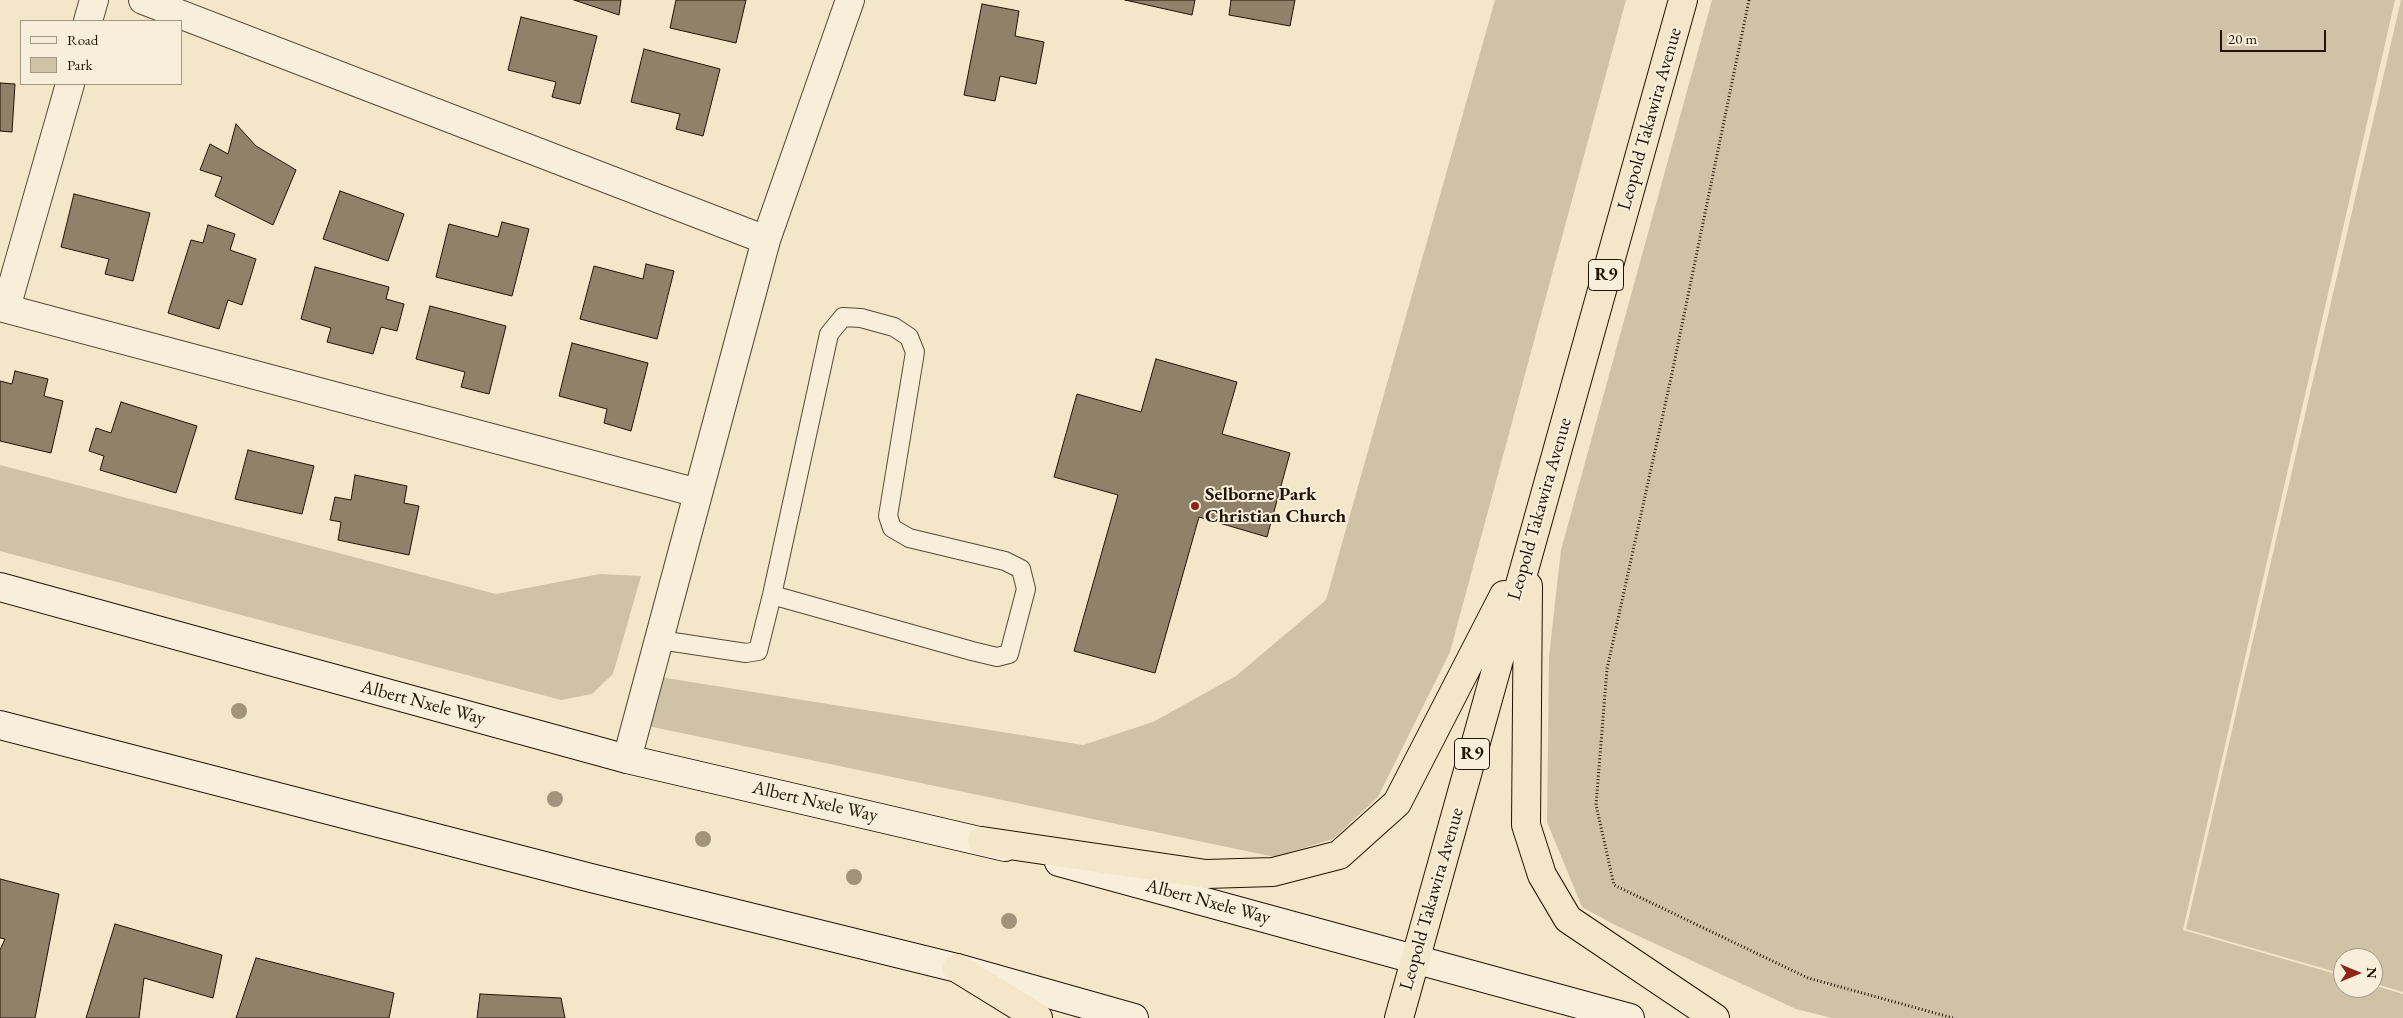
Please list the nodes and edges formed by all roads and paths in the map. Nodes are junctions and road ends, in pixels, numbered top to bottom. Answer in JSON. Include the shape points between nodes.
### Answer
{"nodes":[{"id":1,"x":94,"y":0,"type":"edge"},
{"id":2,"x":143,"y":0,"type":"edge"},
{"id":3,"x":1683,"y":0,"type":"edge"},
{"id":4,"x":1749,"y":0,"type":"edge"},
{"id":5,"x":842,"y":3,"type":"edge"},
{"id":6,"x":88,"y":20,"type":"edge"},
{"id":7,"x":70,"y":85,"type":"edge"},
{"id":8,"x":766,"y":240,"type":"junction"},
{"id":9,"x":3,"y":307,"type":"edge"},
{"id":10,"x":698,"y":493,"type":"junction"},
{"id":11,"x":1528,"y":549,"type":"junction"},
{"id":12,"x":0,"y":588,"type":"edge"},
{"id":13,"x":772,"y":595,"type":"junction"},
{"id":14,"x":660,"y":640,"type":"junction"},
{"id":15,"x":0,"y":725,"type":"edge"},
{"id":16,"x":627,"y":759,"type":"junction"},
{"id":17,"x":982,"y":841,"type":"junction"},
{"id":18,"x":1416,"y":958,"type":"junction"},
{"id":19,"x":958,"y":968,"type":"junction"},
{"id":20,"x":1038,"y":1018,"type":"edge"},
{"id":21,"x":1134,"y":1018,"type":"edge"},
{"id":22,"x":1399,"y":1018,"type":"edge"},
{"id":23,"x":1630,"y":1018,"type":"edge"},
{"id":24,"x":1715,"y":1018,"type":"edge"},
{"id":25,"x":1953,"y":1018,"type":"edge"}],
"edges":[{"from":1,"to":6,"type":"main road"},
{"from":2,"to":8,"type":"main road"},
{"from":3,"to":11,"type":"highway","name":"Leopold Takawira Avenue","number":"R9"},
{"from":4,"to":25,"type":"path","via":[[1672,378],[1607,669],[1596,805],[1614,885],[1808,978]]},
{"from":5,"to":8,"type":"main road"},
{"from":7,"to":9,"type":"main road"},
{"from":8,"to":10,"type":"main road"},
{"from":9,"to":10,"type":"main road"},
{"from":10,"to":14,"type":"main road"},
{"from":11,"to":17,"type":"highway","via":[[1397,803],[1339,855],[1274,872],[1206,874]]},
{"from":11,"to":18,"type":"highway","name":"Leopold Takawira Avenue","number":"R9"},
{"from":11,"to":24,"type":"highway","via":[[1526,825],[1542,876],[1568,919]]},
{"from":12,"to":16,"type":"main road","name":"Albert Nxele Way"},
{"from":13,"to":13,"type":"lane","via":[[997,657],[1009,654],[1026,589],[1021,569],[1005,561],[908,538],[892,528],[888,516],[915,352],[908,337],[894,327],[843,317],[829,334]]},
{"from":13,"to":14,"type":"lane","via":[[758,650],[752,653]]},
{"from":14,"to":16,"type":"main road"},
{"from":15,"to":19,"type":"main road","via":[[581,875]]},
{"from":16,"to":17,"type":"main road","name":"Albert Nxele Way"},
{"from":17,"to":18,"type":"main road","name":"Albert Nxele Way"},
{"from":18,"to":22,"type":"highway","name":"Leopold Takawira Avenue","number":"R9"},
{"from":18,"to":23,"type":"main road","name":"Albert Nxele Way"},
{"from":19,"to":20,"type":"highway"},
{"from":19,"to":21,"type":"main road"}]}
